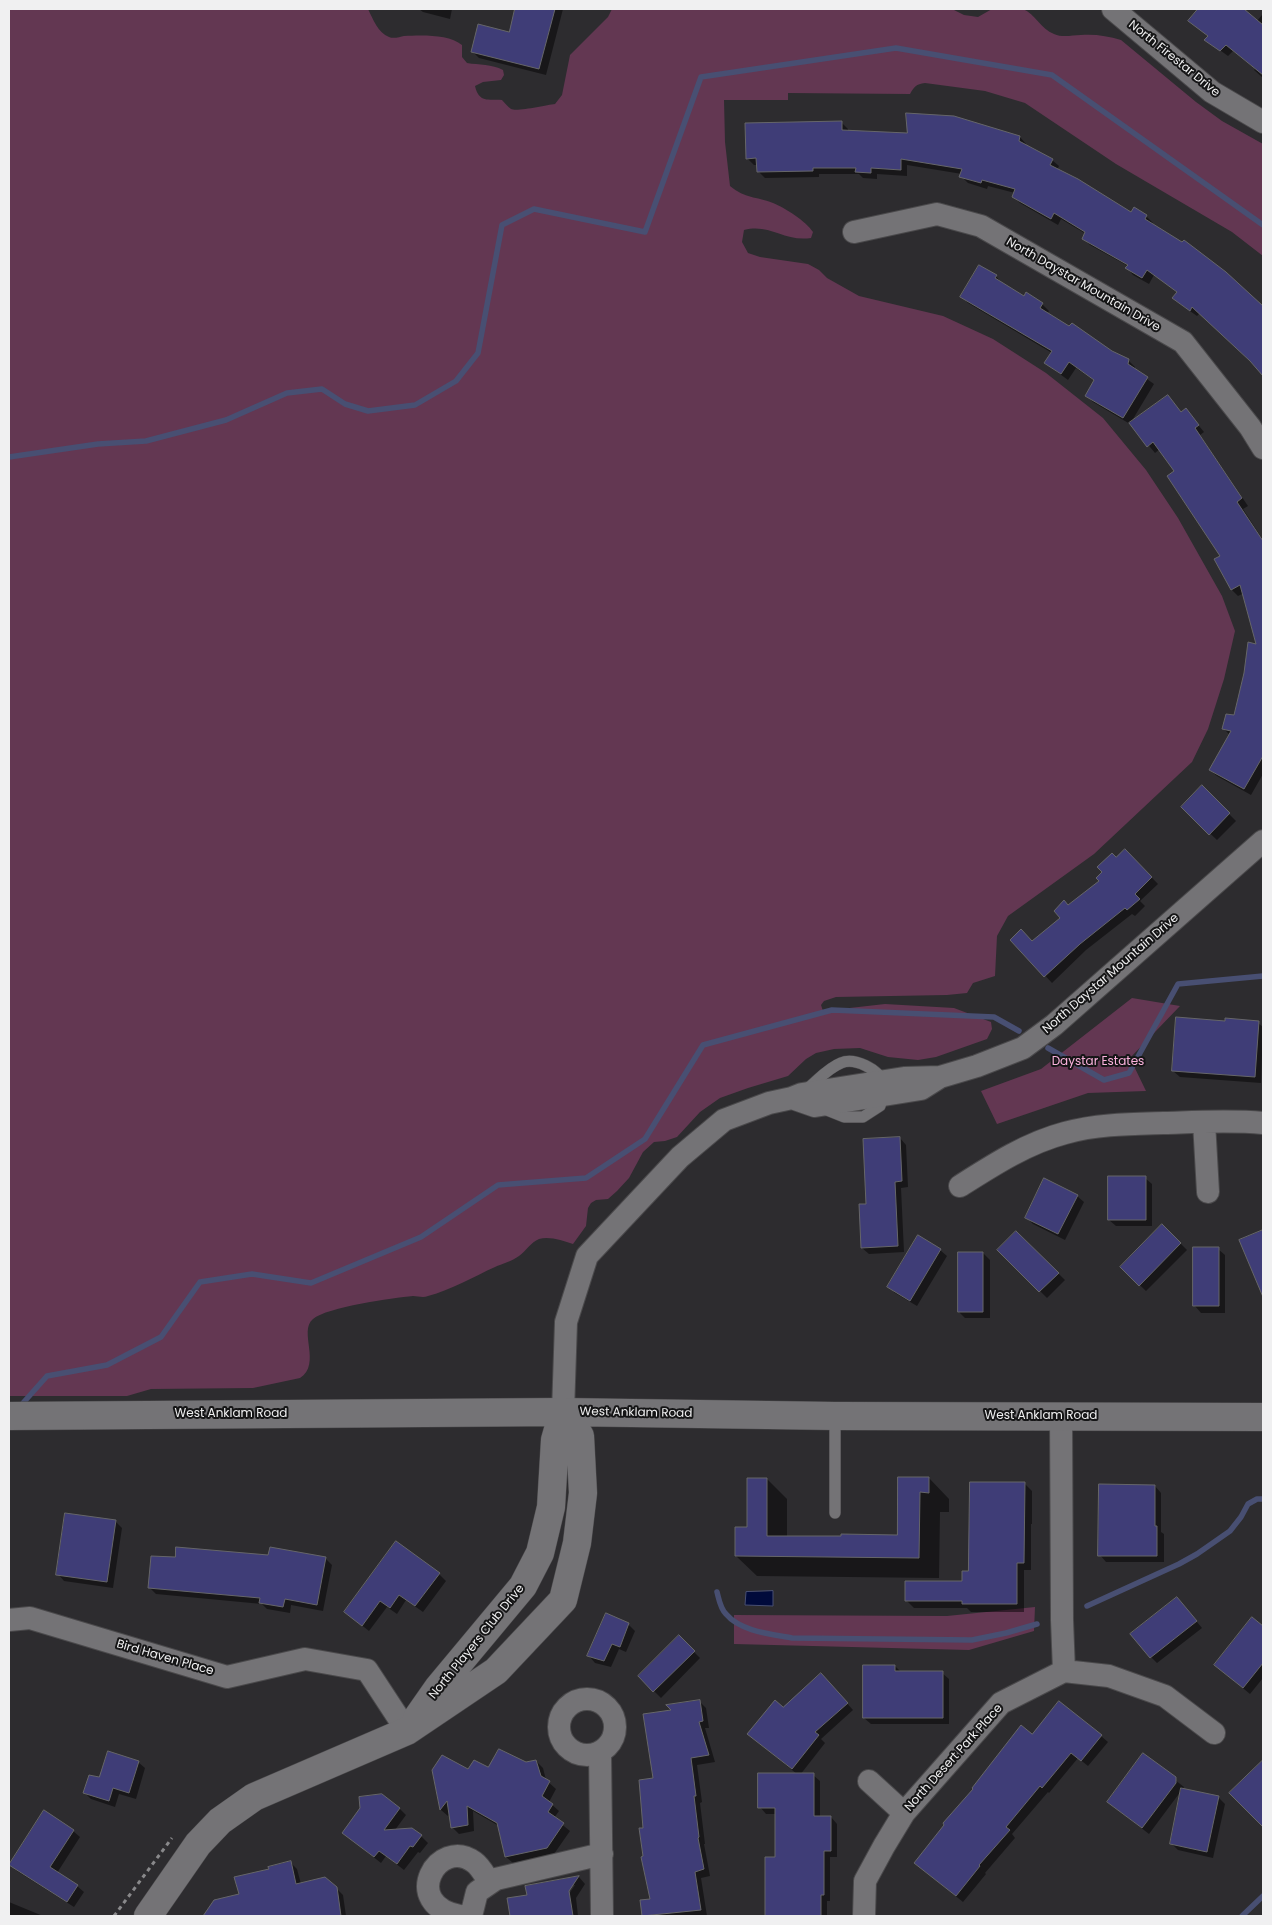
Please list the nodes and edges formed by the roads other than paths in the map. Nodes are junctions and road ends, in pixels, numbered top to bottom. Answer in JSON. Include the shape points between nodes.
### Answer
{"nodes":[{"id":1,"x":1113,"y":9,"type":"edge"},
{"id":2,"x":1263,"y":122,"type":"edge"},
{"id":3,"x":854,"y":232,"type":"dead end"},
{"id":4,"x":1257,"y":422,"type":"edge"},
{"id":5,"x":1263,"y":448,"type":"edge"},
{"id":6,"x":1263,"y":841,"type":"edge"},
{"id":7,"x":883,"y":1088,"type":"junction"},
{"id":8,"x":803,"y":1100,"type":"junction"},
{"id":9,"x":1204,"y":1122,"type":"junction"},
{"id":10,"x":1263,"y":1123,"type":"edge"},
{"id":11,"x":960,"y":1186,"type":"dead end"},
{"id":12,"x":1208,"y":1192,"type":"dead end"},
{"id":13,"x":563,"y":1412,"type":"junction"},
{"id":14,"x":9,"y":1416,"type":"edge"},
{"id":15,"x":835,"y":1416,"type":"junction"},
{"id":16,"x":1061,"y":1416,"type":"junction"},
{"id":17,"x":1263,"y":1417,"type":"edge"},
{"id":18,"x":835,"y":1514,"type":"dead end"},
{"id":19,"x":9,"y":1620,"type":"edge"},
{"id":20,"x":1064,"y":1671,"type":"junction"},
{"id":21,"x":407,"y":1731,"type":"junction"},
{"id":22,"x":1214,"y":1733,"type":"dead end"},
{"id":23,"x":600,"y":1752,"type":"dead end"},
{"id":24,"x":870,"y":1781,"type":"dead end"},
{"id":25,"x":904,"y":1813,"type":"junction"},
{"id":26,"x":602,"y":1854,"type":"junction"},
{"id":27,"x":490,"y":1883,"type":"junction"},
{"id":28,"x":148,"y":1916,"type":"edge"},
{"id":29,"x":460,"y":1916,"type":"edge"},
{"id":30,"x":471,"y":1916,"type":"edge"},
{"id":31,"x":602,"y":1916,"type":"edge"},
{"id":32,"x":864,"y":1916,"type":"edge"}],
"edges":[{"from":1,"to":2,"type":"street","name":"North Firestar Drive","via":[[1212,92]]},
{"from":3,"to":4,"type":"street","name":"North Daystar Mountain Drive","via":[[937,214],[981,226],[1183,342]]},
{"from":4,"to":5,"type":"street","name":"North Daystar Mountain Drive"},
{"from":6,"to":7,"type":"street","name":"North Daystar Mountain Drive","via":[[1054,1025],[1023,1048],[940,1077],[911,1078]]},
{"from":7,"to":8,"type":"street","name":"North Daystar Mountain Drive"},
{"from":7,"to":8,"type":"lane","via":[[880,1106],[863,1117],[844,1117]]},
{"from":8,"to":13,"type":"street","name":"North Daystar Mountain Drive","via":[[769,1103],[724,1120],[680,1157],[587,1256],[566,1322]]},
{"from":9,"to":10,"type":"street"},
{"from":9,"to":11,"type":"street","via":[[1109,1125],[1064,1133],[994,1164]]},
{"from":9,"to":12,"type":"street"},
{"from":13,"to":14,"type":"main road","name":"West Anklam Road"},
{"from":13,"to":15,"type":"main road","name":"West Anklam Road"},
{"from":13,"to":21,"type":"main road","name":"North Players Club Drive","via":[[555,1440],[551,1507],[540,1553],[524,1586],[438,1688]]},
{"from":13,"to":21,"type":"main road","name":"North Players Club Drive","via":[[580,1436],[584,1493],[577,1543],[562,1600],[496,1671]]},
{"from":15,"to":16,"type":"main road","name":"West Anklam Road"},
{"from":15,"to":18,"type":"lane"},
{"from":16,"to":17,"type":"main road","name":"West Anklam Road"},
{"from":16,"to":20,"type":"street"},
{"from":19,"to":21,"type":"street","name":"Bird Haven Place","via":[[30,1618],[227,1677],[305,1659],[367,1670]]},
{"from":20,"to":22,"type":"street","via":[[1109,1676],[1165,1696]]},
{"from":20,"to":25,"type":"street","name":"North Desert Park Place","via":[[1001,1703]]},
{"from":21,"to":28,"type":"main road","name":"North Players Club Drive","via":[[247,1801],[220,1821],[198,1844]]},
{"from":23,"to":26,"type":"street"},
{"from":24,"to":25,"type":"street"},
{"from":25,"to":32,"type":"street","name":"North Desert Park Place","via":[[865,1881]]},
{"from":26,"to":27,"type":"street"},
{"from":26,"to":31,"type":"street"},
{"from":27,"to":29,"type":"street","via":[[473,1861],[464,1857],[454,1856],[437,1864],[428,1880],[430,1899],[444,1912]]},
{"from":27,"to":30,"type":"street","via":[[477,1892]]}]}
